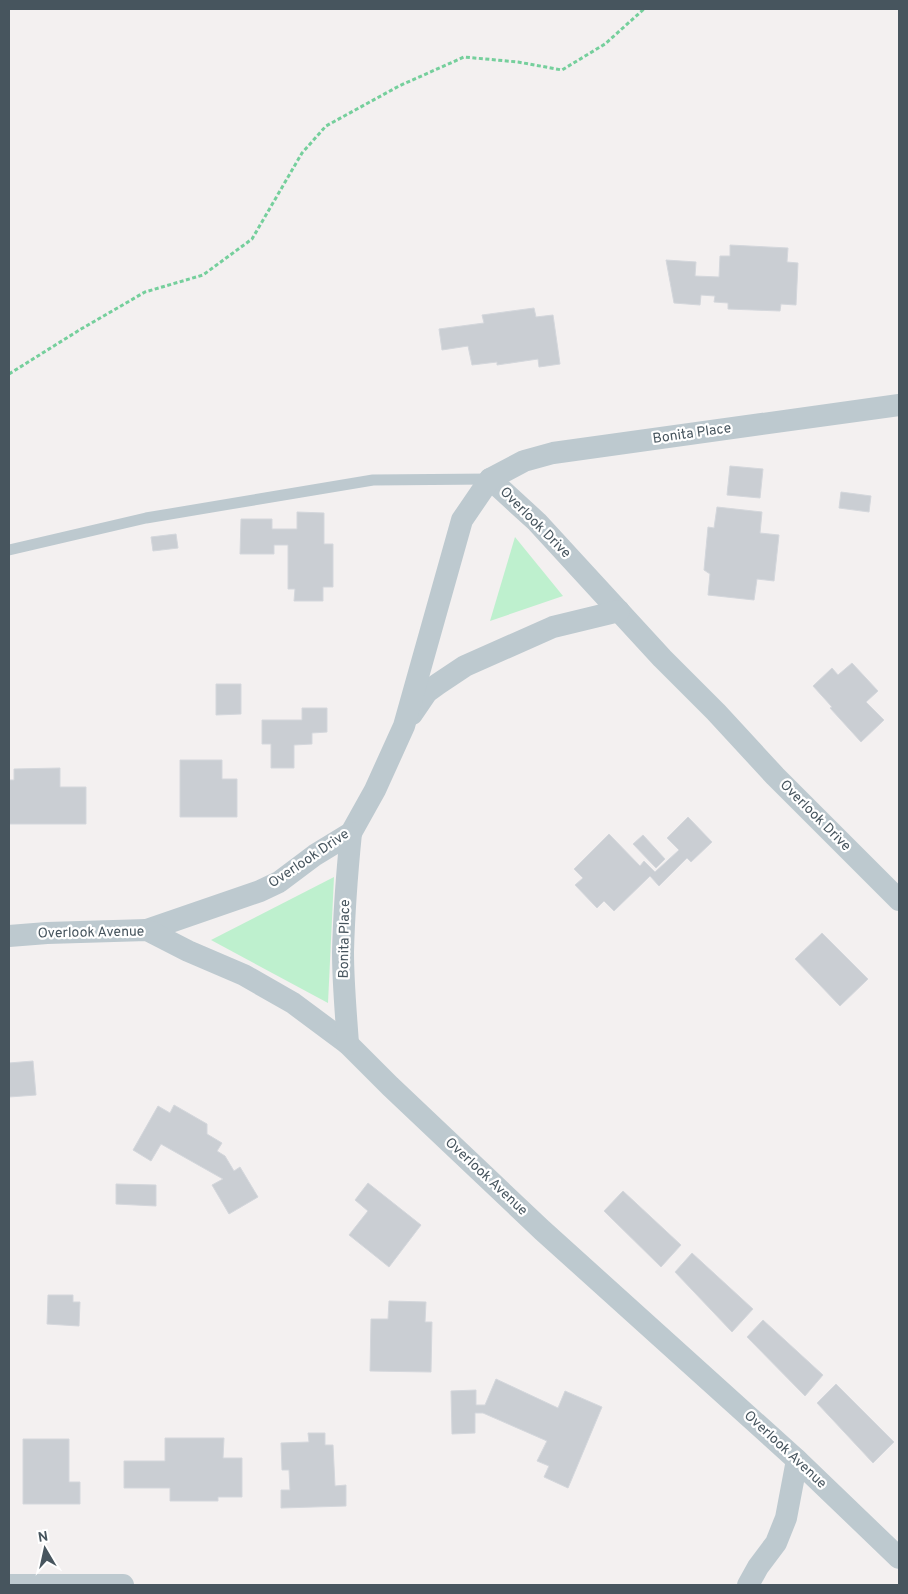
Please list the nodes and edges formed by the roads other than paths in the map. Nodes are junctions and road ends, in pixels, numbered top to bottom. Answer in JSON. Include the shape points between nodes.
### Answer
{"nodes":[{"id":1,"x":899,"y":405,"type":"edge"},
{"id":2,"x":490,"y":479,"type":"junction"},
{"id":3,"x":9,"y":550,"type":"edge"},
{"id":4,"x":619,"y":611,"type":"junction"},
{"id":5,"x":404,"y":726,"type":"junction"},
{"id":6,"x":351,"y":833,"type":"junction"},
{"id":7,"x":899,"y":900,"type":"edge"},
{"id":8,"x":147,"y":930,"type":"junction"},
{"id":9,"x":9,"y":936,"type":"edge"},
{"id":10,"x":348,"y":1044,"type":"junction"},
{"id":11,"x":797,"y":1460,"type":"junction"},
{"id":12,"x":899,"y":1558,"type":"edge"},
{"id":13,"x":9,"y":1585,"type":"edge"},
{"id":14,"x":123,"y":1585,"type":"edge"},
{"id":15,"x":748,"y":1585,"type":"edge"}],
"edges":[{"from":1,"to":2,"type":"street","name":"Bonita Place","via":[[553,453],[524,461]]},
{"from":2,"to":3,"type":"lane","via":[[373,480],[146,518]]},
{"from":2,"to":4,"type":"street","name":"Overlook Drive","via":[[537,522]]},
{"from":2,"to":5,"type":"street","name":"Overlook Drive","via":[[462,520]]},
{"from":4,"to":5,"type":"street","via":[[554,627],[465,666],[427,692]]},
{"from":4,"to":7,"type":"street","name":"Overlook Drive","via":[[775,776]]},
{"from":5,"to":6,"type":"street","name":"Overlook Drive"},
{"from":6,"to":8,"type":"street","name":"Overlook Drive","via":[[279,882]]},
{"from":6,"to":10,"type":"street","name":"Bonita Place","via":[[343,952]]},
{"from":8,"to":9,"type":"street","name":"Overlook Avenue"},
{"from":8,"to":10,"type":"street","name":"Overlook Avenue","via":[[284,998]]},
{"from":10,"to":11,"type":"street","name":"Overlook Avenue","via":[[542,1230]]},
{"from":11,"to":12,"type":"street","name":"Overlook Avenue"},
{"from":11,"to":15,"type":"street","via":[[786,1518],[776,1543]]},
{"from":13,"to":14,"type":"street"}]}
